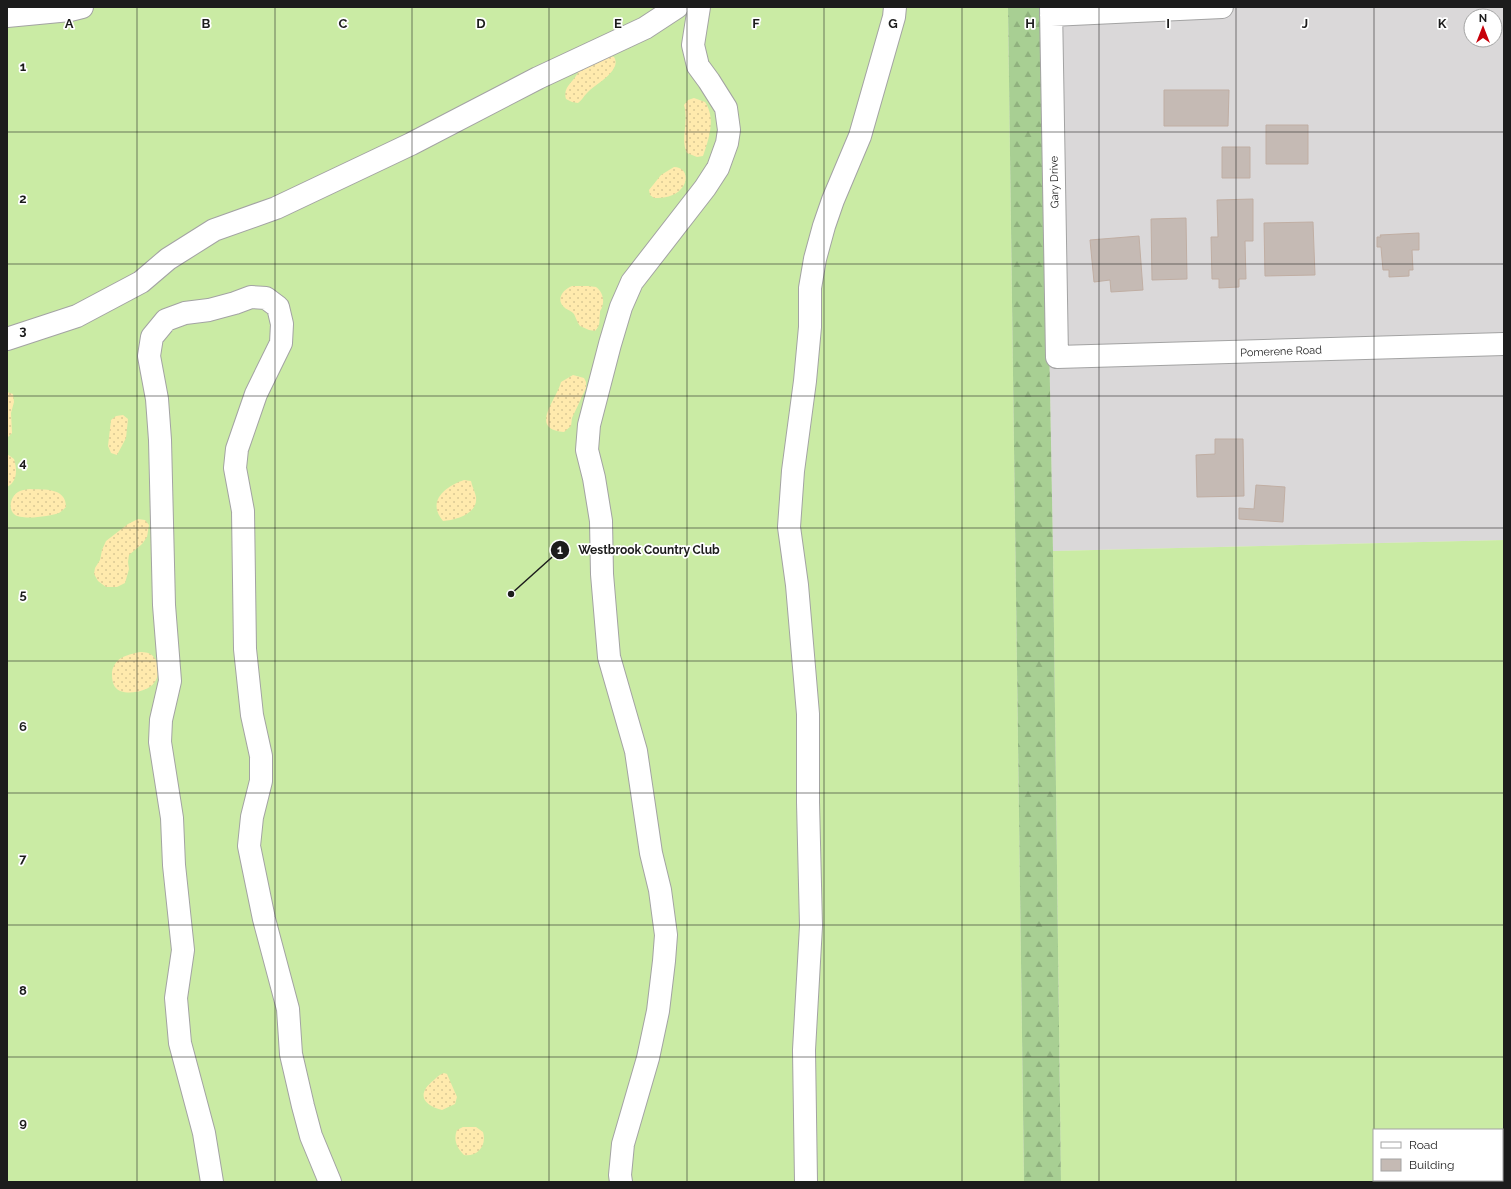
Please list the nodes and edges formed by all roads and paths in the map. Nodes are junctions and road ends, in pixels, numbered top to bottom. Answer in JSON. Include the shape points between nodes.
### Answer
{"nodes":[{"id":1,"x":82,"y":7,"type":"edge"},
{"id":2,"x":677,"y":7,"type":"edge"},
{"id":3,"x":699,"y":7,"type":"edge"},
{"id":4,"x":895,"y":7,"type":"edge"},
{"id":5,"x":1222,"y":7,"type":"edge"},
{"id":6,"x":1051,"y":11,"type":"edge"},
{"id":7,"x":7,"y":16,"type":"edge"},
{"id":8,"x":7,"y":339,"type":"edge"},
{"id":9,"x":1504,"y":344,"type":"edge"},
{"id":10,"x":1057,"y":357,"type":"joint"},
{"id":11,"x":212,"y":1182,"type":"edge"},
{"id":12,"x":330,"y":1182,"type":"edge"},
{"id":13,"x":621,"y":1182,"type":"edge"},
{"id":14,"x":806,"y":1182,"type":"edge"}],
"edges":[{"from":1,"to":7,"type":"street"},
{"from":2,"to":8,"type":"street","via":[[645,28],[538,78],[411,144],[276,208],[214,230],[168,260],[141,282],[77,316]]},
{"from":3,"to":13,"type":"street","via":[[693,45],[698,66],[726,108],[729,130],[727,143],[718,168],[705,188],[632,282],[621,307],[610,344],[589,425],[587,450],[601,521],[602,574],[609,657],[636,751],[666,935],[658,1011],[648,1058],[623,1144]]},
{"from":4,"to":14,"type":"street","via":[[860,136],[833,200],[815,259],[810,288],[810,327],[805,382],[788,527],[797,585],[808,714],[811,926],[804,1050]]},
{"from":5,"to":6,"type":"street"},
{"from":6,"to":10,"type":"street","name":"Gary Drive"},
{"from":9,"to":10,"type":"street","name":"Pomerene Road"},
{"from":11,"to":12,"type":"street","via":[[204,1133],[180,1042],[176,998],[183,950],[172,818],[160,742],[161,720],[170,681],[164,605],[160,440],[157,399],[149,356],[152,337],[166,320],[185,313],[235,304],[251,297],[266,298],[278,307],[282,324],[281,343],[256,394],[237,449],[235,468],[243,511],[245,649],[252,715],[261,756],[261,782],[252,817],[249,846],[264,919],[288,1008],[291,1054],[303,1106],[311,1136]]}]}
